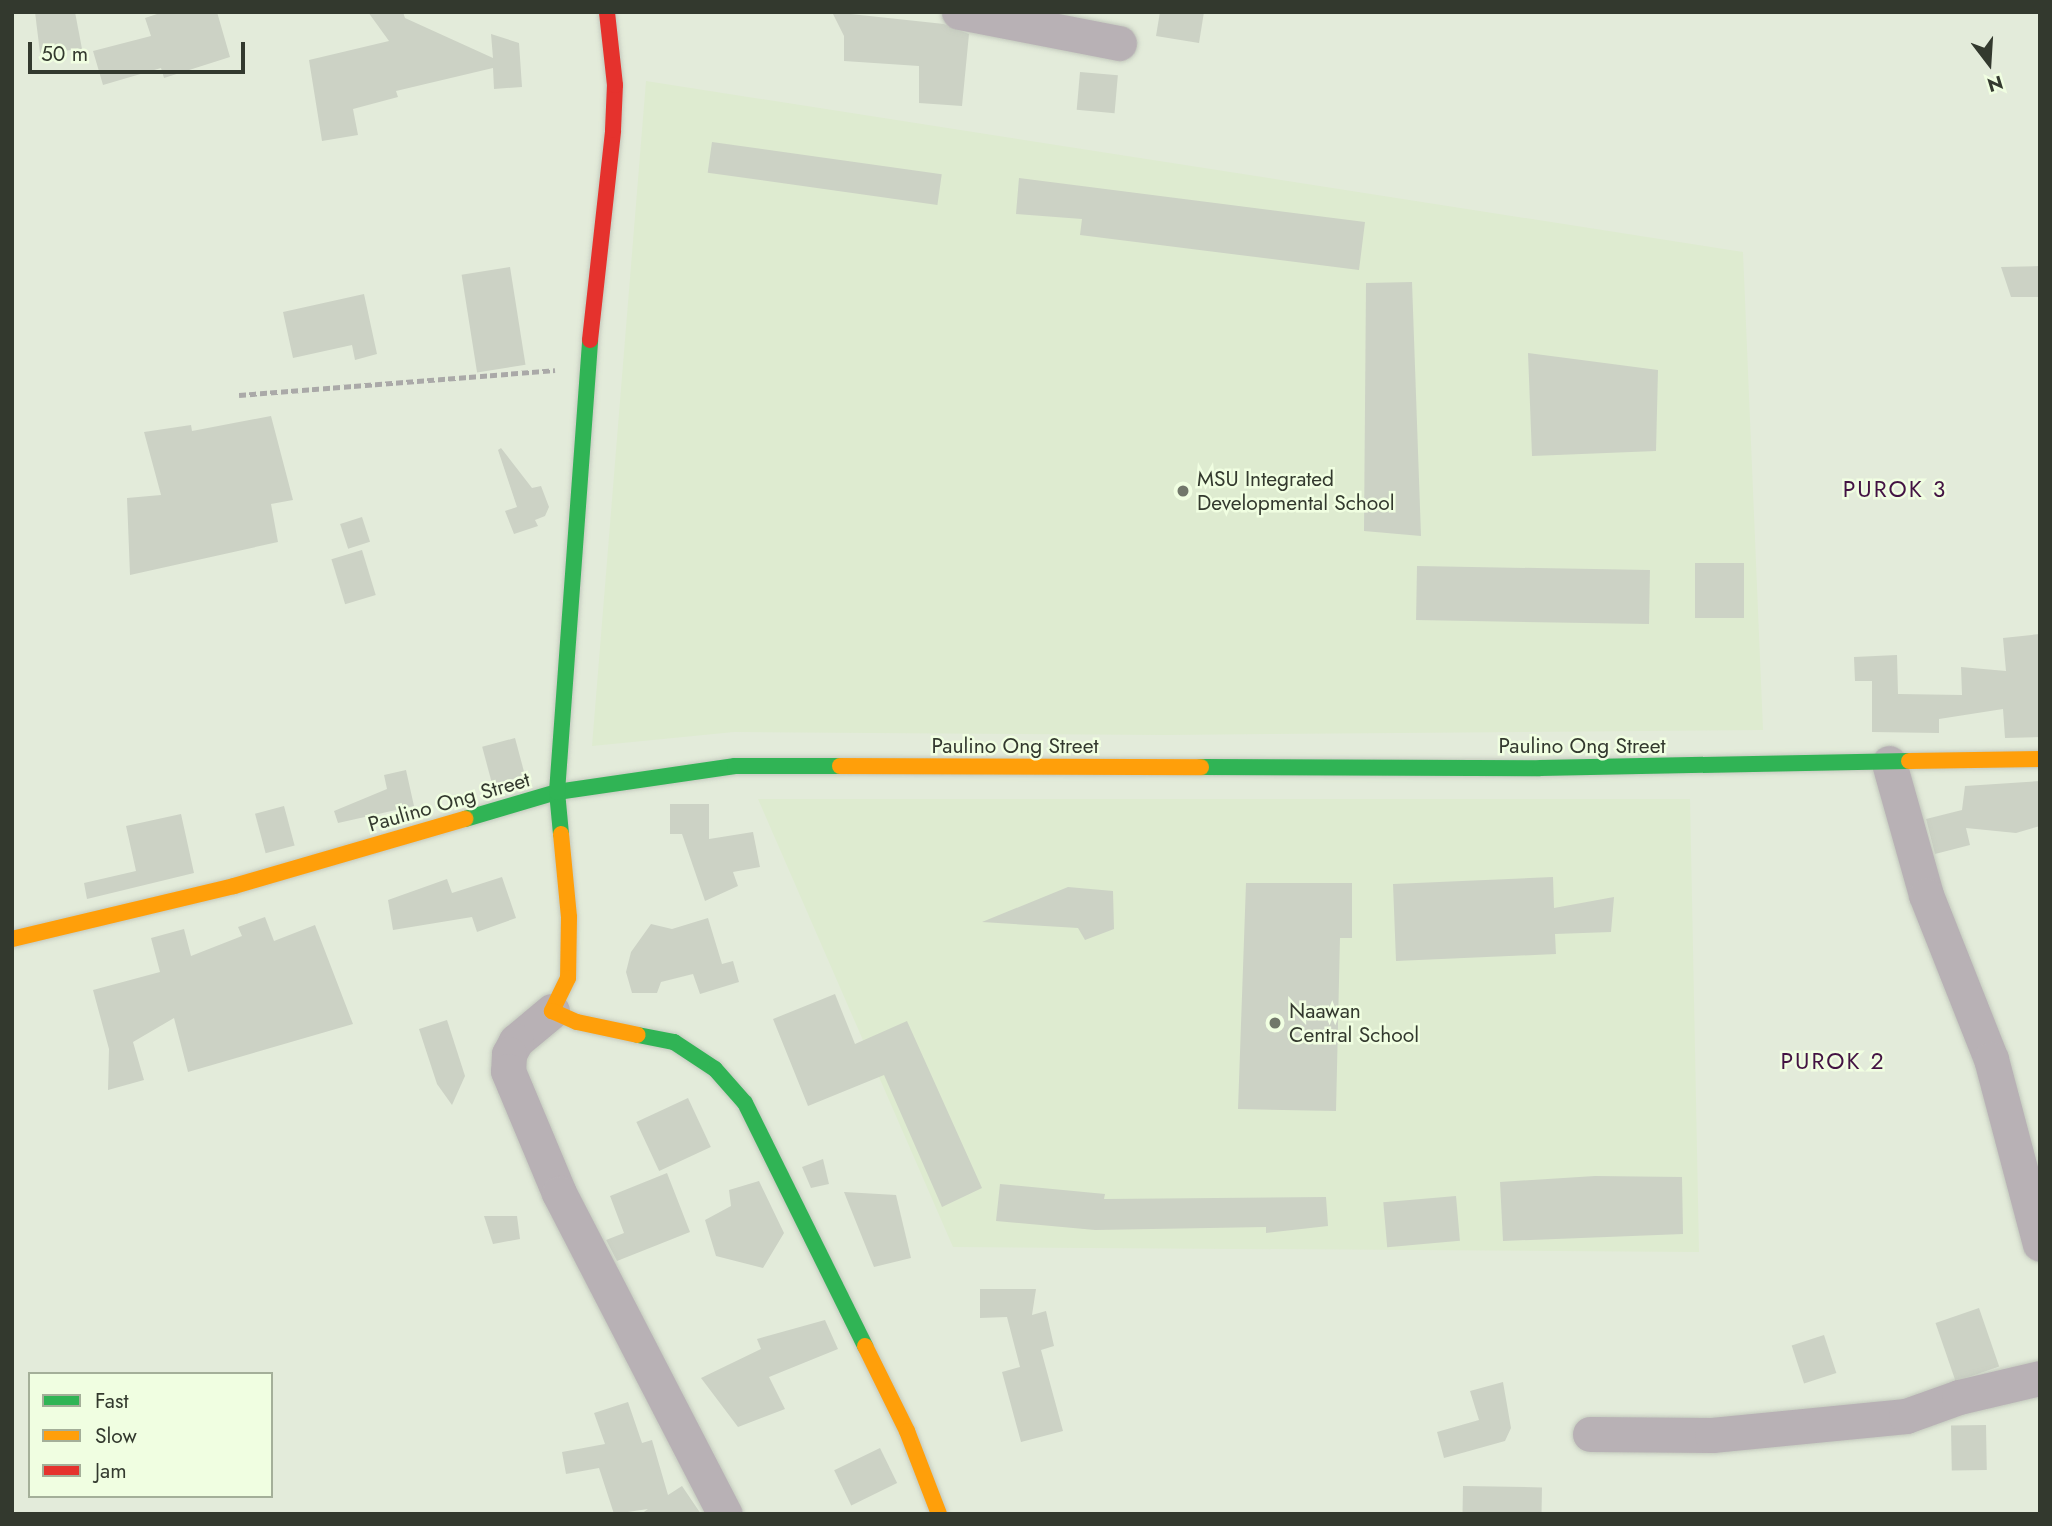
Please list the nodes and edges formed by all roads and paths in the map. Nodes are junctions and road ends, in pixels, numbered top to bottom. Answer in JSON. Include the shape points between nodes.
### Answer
{"nodes":[{"id":1,"x":607,"y":12,"type":"edge"},
{"id":2,"x":959,"y":12,"type":"edge"},
{"id":3,"x":1119,"y":43,"type":"dead end"},
{"id":4,"x":588,"y":367,"type":"junction"},
{"id":5,"x":239,"y":395,"type":"dead end"},
{"id":6,"x":2040,"y":759,"type":"edge"},
{"id":7,"x":1889,"y":763,"type":"junction"},
{"id":8,"x":557,"y":792,"type":"junction"},
{"id":9,"x":12,"y":939,"type":"edge"},
{"id":10,"x":552,"y":1011,"type":"junction"},
{"id":11,"x":2040,"y":1244,"type":"edge"},
{"id":12,"x":2040,"y":1378,"type":"edge"},
{"id":13,"x":1590,"y":1434,"type":"dead end"},
{"id":14,"x":725,"y":1514,"type":"edge"},
{"id":15,"x":939,"y":1514,"type":"edge"}],
"edges":[{"from":1,"to":4,"type":"street","via":[[614,107]]},
{"from":2,"to":3,"type":"street"},
{"from":4,"to":5,"type":"path"},
{"from":4,"to":8,"type":"street"},
{"from":6,"to":7,"type":"street","name":"Paulino Ong Street"},
{"from":7,"to":8,"type":"street","name":"Paulino Ong Street","via":[[1540,768],[735,766]]},
{"from":7,"to":11,"type":"street","via":[[1926,895],[1991,1059]]},
{"from":8,"to":9,"type":"street","name":"Paulino Ong Street","via":[[234,887]]},
{"from":8,"to":10,"type":"street","via":[[569,944],[568,978]]},
{"from":10,"to":14,"type":"street","via":[[516,1041],[508,1071],[559,1193]]},
{"from":10,"to":15,"type":"street","via":[[576,1022],[674,1042],[715,1069],[745,1103],[907,1431]]},
{"from":12,"to":13,"type":"street","via":[[1959,1397],[1906,1416],[1712,1435]]}]}
